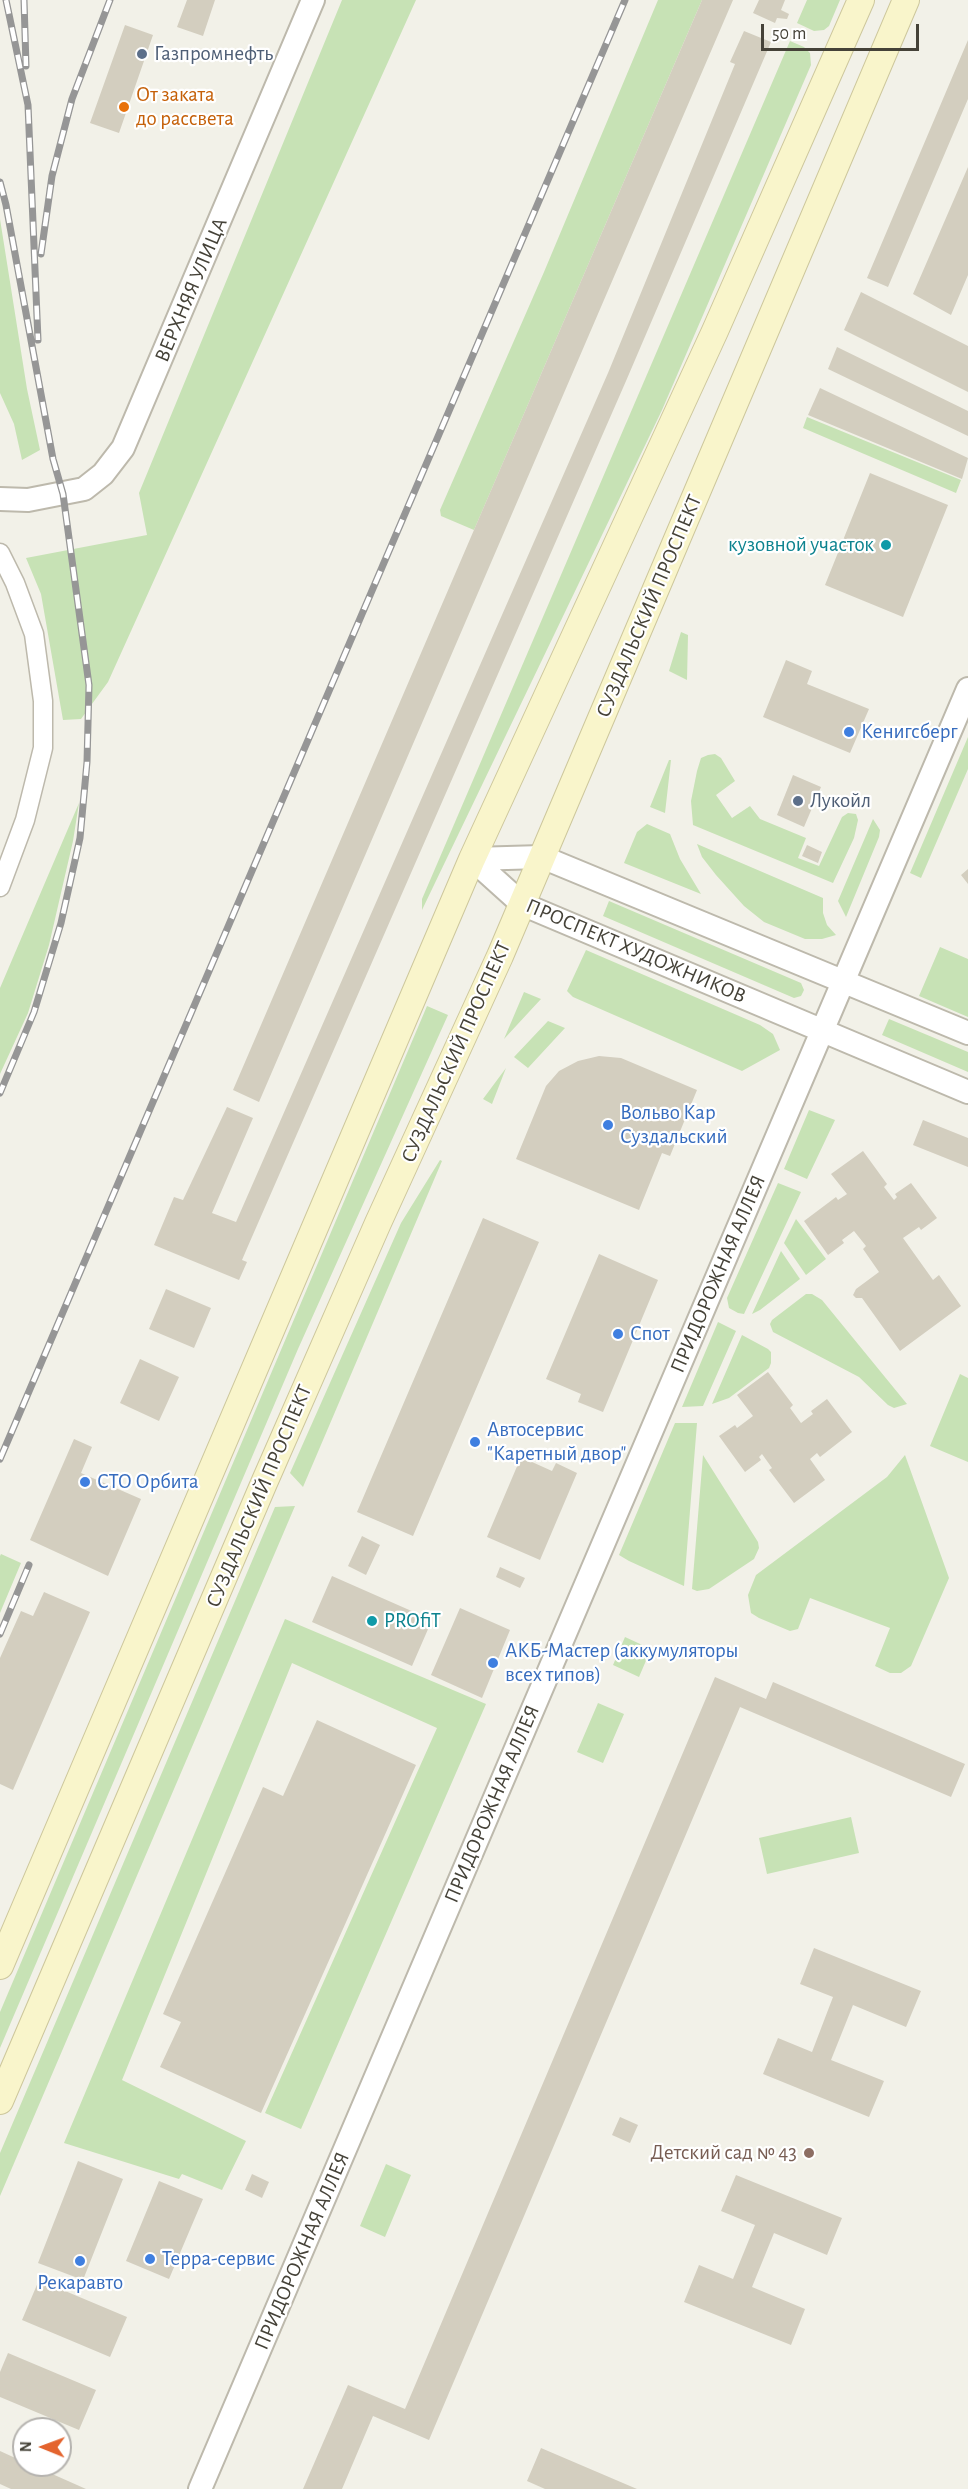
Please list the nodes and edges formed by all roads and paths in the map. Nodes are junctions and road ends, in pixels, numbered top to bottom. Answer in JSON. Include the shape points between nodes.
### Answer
{"nodes":[{"id":1,"x":313,"y":0,"type":"edge"},
{"id":2,"x":861,"y":0,"type":"edge"},
{"id":3,"x":906,"y":0,"type":"edge"},
{"id":4,"x":0,"y":499,"type":"edge"},
{"id":5,"x":0,"y":553,"type":"edge"},
{"id":6,"x":968,"y":689,"type":"edge"},
{"id":7,"x":542,"y":857,"type":"junction"},
{"id":8,"x":472,"y":859,"type":"junction"},
{"id":9,"x":0,"y":887,"type":"edge"},
{"id":10,"x":522,"y":904,"type":"junction"},
{"id":11,"x":844,"y":980,"type":"junction"},
{"id":12,"x":822,"y":1030,"type":"junction"},
{"id":13,"x":968,"y":1033,"type":"edge"},
{"id":14,"x":968,"y":1092,"type":"edge"},
{"id":15,"x":0,"y":1966,"type":"edge"},
{"id":16,"x":0,"y":2101,"type":"edge"},
{"id":17,"x":200,"y":2489,"type":"edge"}],
"edges":[{"from":1,"to":4,"type":"street","name":"ВЕРХНЯЯ УЛИЦА","via":[[123,448],[103,474],[84,489],[40,498]]},
{"from":2,"to":8,"type":"main road","via":[[711,340]]},
{"from":3,"to":7,"type":"main road","name":"СУЗДАЛЬСКИЙ ПРОСПЕКТ"},
{"from":5,"to":9,"type":"street","via":[[34,634],[43,701],[43,748],[25,820]]},
{"from":6,"to":11,"type":"street","name":"ПРИДОРОЖНАЯ АЛЛЕЯ"},
{"from":7,"to":8,"type":"street"},
{"from":7,"to":10,"type":"main road","name":"СУЗДАЛЬСКИЙ ПРОСПЕКТ"},
{"from":7,"to":11,"type":"street"},
{"from":8,"to":10,"type":"street","name":"ПРОСПЕКТ ХУДОЖНИКОВ"},
{"from":8,"to":15,"type":"main road"},
{"from":10,"to":12,"type":"street","name":"ПРОСПЕКТ ХУДОЖНИКОВ"},
{"from":10,"to":16,"type":"main road","name":"СУЗДАЛЬСКИЙ ПРОСПЕКТ","via":[[268,1472]]},
{"from":11,"to":12,"type":"street","name":"ПРИДОРОЖНАЯ АЛЛЕЯ"},
{"from":11,"to":13,"type":"street"},
{"from":12,"to":14,"type":"street","name":"ПРОСПЕКТ ХУДОЖНИКОВ"},
{"from":12,"to":17,"type":"street","name":"ПРИДОРОЖНАЯ АЛЛЕЯ"}]}
